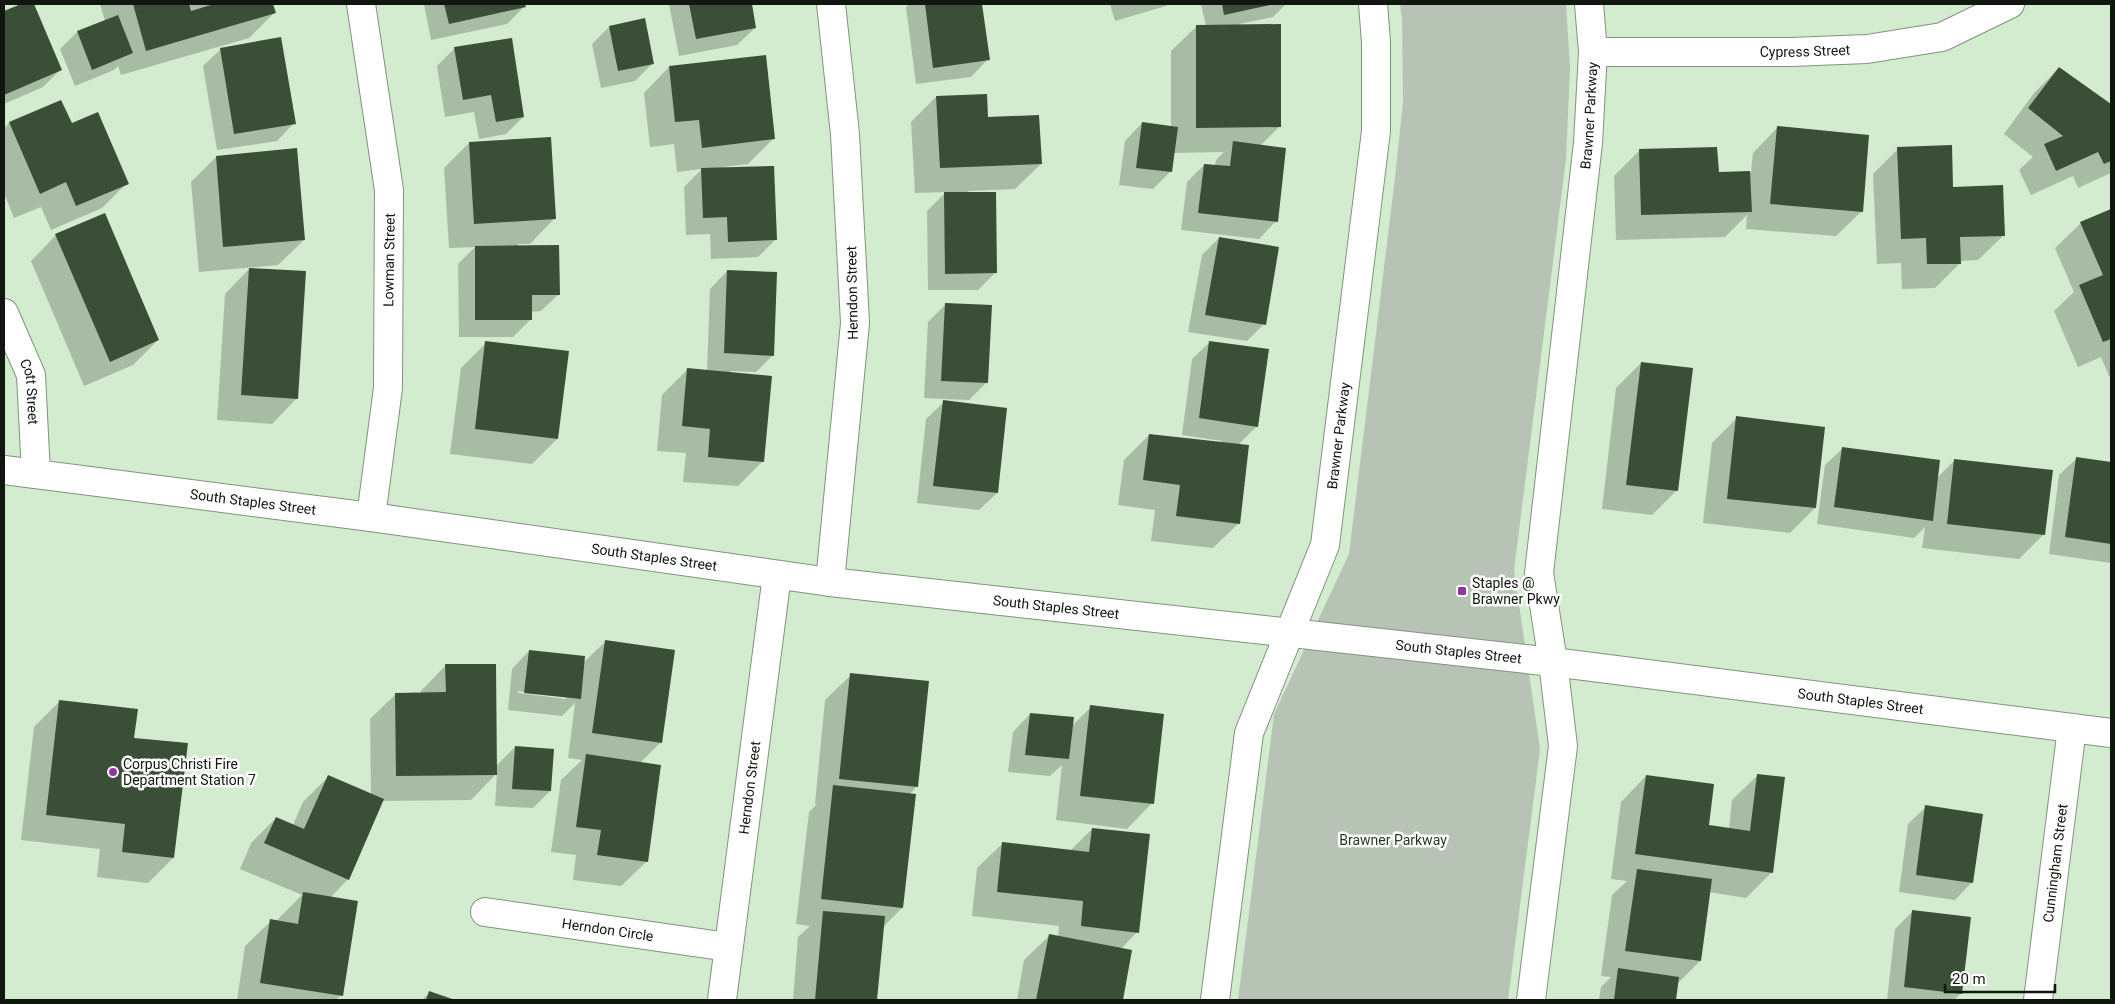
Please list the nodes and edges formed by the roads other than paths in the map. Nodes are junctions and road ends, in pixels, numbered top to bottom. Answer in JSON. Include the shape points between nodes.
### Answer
{"nodes":[{"id":1,"x":361,"y":4,"type":"edge"},
{"id":2,"x":831,"y":4,"type":"edge"},
{"id":3,"x":1373,"y":4,"type":"edge"},
{"id":4,"x":1589,"y":4,"type":"edge"},
{"id":5,"x":2010,"y":4,"type":"edge"},
{"id":6,"x":1593,"y":52,"type":"junction"},
{"id":7,"x":4,"y":313,"type":"edge"},
{"id":8,"x":4,"y":470,"type":"edge"},
{"id":9,"x":36,"y":474,"type":"junction"},
{"id":10,"x":372,"y":517,"type":"junction"},
{"id":11,"x":777,"y":575,"type":"junction"},
{"id":12,"x":830,"y":582,"type":"junction"},
{"id":13,"x":1289,"y":632,"type":"junction"},
{"id":14,"x":1553,"y":662,"type":"junction"},
{"id":15,"x":2072,"y":728,"type":"junction"},
{"id":16,"x":2111,"y":733,"type":"edge"},
{"id":17,"x":485,"y":912,"type":"dead end"},
{"id":18,"x":728,"y":948,"type":"junction"},
{"id":19,"x":722,"y":1000,"type":"edge"},
{"id":20,"x":1215,"y":1000,"type":"edge"},
{"id":21,"x":1531,"y":1000,"type":"edge"},
{"id":22,"x":2038,"y":1000,"type":"edge"}],
"edges":[{"from":1,"to":10,"type":"street","name":"Lowman Street","via":[[390,190],[388,388]]},
{"from":2,"to":12,"type":"street","name":"Herndon Street","via":[[845,134],[855,323]]},
{"from":3,"to":13,"type":"street","name":"Brawner Parkway","via":[[1376,132],[1325,545]]},
{"from":4,"to":6,"type":"street","name":"Brawner Parkway"},
{"from":5,"to":6,"type":"street","name":"Cypress Street","via":[[1942,37],[1867,49]]},
{"from":6,"to":14,"type":"street","name":"Brawner Parkway","via":[[1588,143],[1538,573]]},
{"from":7,"to":9,"type":"street","name":"Cott Street","via":[[31,374]]},
{"from":8,"to":9,"type":"street","name":"South Staples Street"},
{"from":9,"to":10,"type":"street","name":"South Staples Street"},
{"from":10,"to":11,"type":"street","name":"South Staples Street"},
{"from":11,"to":12,"type":"street","name":"South Staples Street"},
{"from":11,"to":18,"type":"street","name":"Herndon Street"},
{"from":12,"to":13,"type":"street","name":"South Staples Street"},
{"from":13,"to":14,"type":"street","name":"South Staples Street"},
{"from":13,"to":20,"type":"street","name":"Brawner Parkway","via":[[1249,733]]},
{"from":14,"to":15,"type":"street","name":"South Staples Street"},
{"from":14,"to":21,"type":"street","name":"Brawner Parkway","via":[[1563,746]]},
{"from":15,"to":16,"type":"street","name":"South Staples Street"},
{"from":15,"to":22,"type":"street","name":"Cunningham Street"},
{"from":17,"to":18,"type":"street","name":"Herndon Circle"},
{"from":18,"to":19,"type":"street","name":"Herndon Street"}]}
